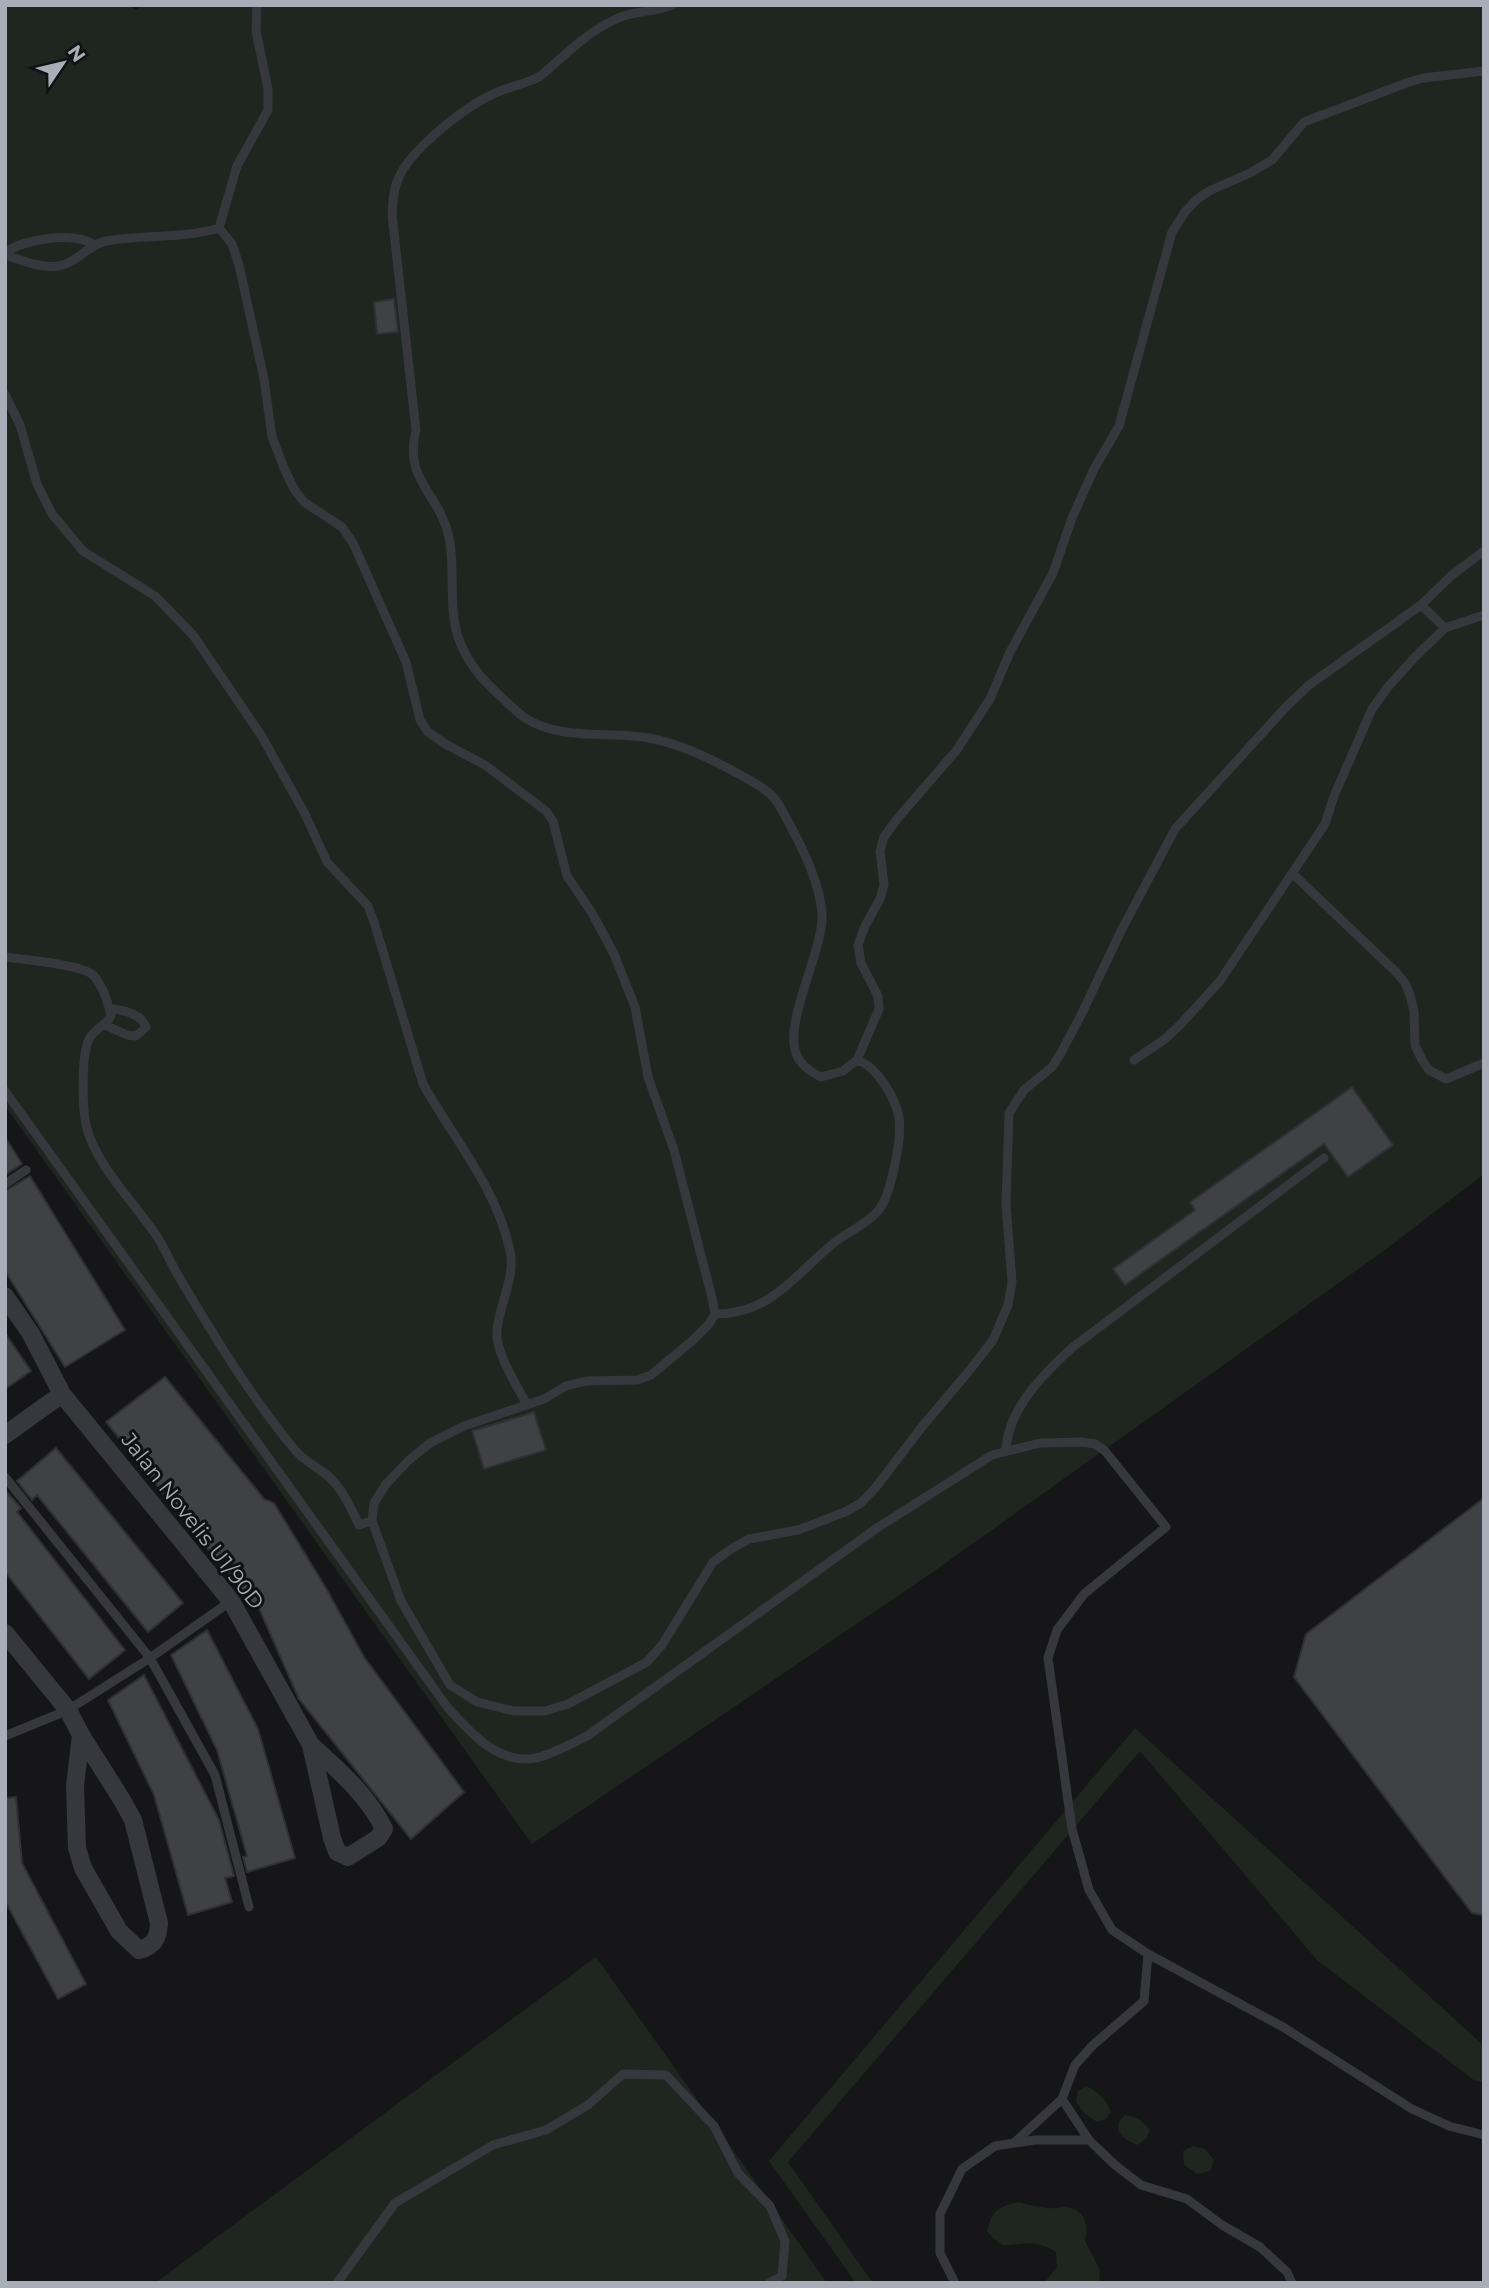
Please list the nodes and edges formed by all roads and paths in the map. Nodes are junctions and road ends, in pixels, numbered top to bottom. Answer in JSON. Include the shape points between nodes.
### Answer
{"nodes":[{"id":1,"x":257,"y":5,"type":"edge"},
{"id":2,"x":672,"y":5,"type":"edge"},
{"id":3,"x":1484,"y":71,"type":"edge"},
{"id":4,"x":219,"y":228,"type":"junction"},
{"id":5,"x":94,"y":245,"type":"junction"},
{"id":6,"x":5,"y":254,"type":"edge"},
{"id":7,"x":5,"y":394,"type":"edge"},
{"id":8,"x":1484,"y":551,"type":"edge"},
{"id":9,"x":1421,"y":605,"type":"junction"},
{"id":10,"x":1484,"y":615,"type":"edge"},
{"id":11,"x":1445,"y":628,"type":"junction"},
{"id":12,"x":1292,"y":873,"type":"junction"},
{"id":13,"x":5,"y":957,"type":"edge"},
{"id":14,"x":109,"y":1008,"type":"junction"},
{"id":15,"x":105,"y":1025,"type":"junction"},
{"id":16,"x":857,"y":1060,"type":"junction"},
{"id":17,"x":1134,"y":1060,"type":"dead end"},
{"id":18,"x":1484,"y":1063,"type":"edge"},
{"id":19,"x":5,"y":1091,"type":"edge"},
{"id":20,"x":1324,"y":1158,"type":"dead end"},
{"id":21,"x":26,"y":1170,"type":"dead end"},
{"id":22,"x":5,"y":1184,"type":"edge"},
{"id":23,"x":5,"y":1296,"type":"edge"},
{"id":24,"x":715,"y":1314,"type":"junction"},
{"id":25,"x":62,"y":1394,"type":"junction"},
{"id":26,"x":527,"y":1405,"type":"junction"},
{"id":27,"x":5,"y":1435,"type":"edge"},
{"id":28,"x":1006,"y":1451,"type":"junction"},
{"id":29,"x":5,"y":1477,"type":"edge"},
{"id":30,"x":372,"y":1521,"type":"junction"},
{"id":31,"x":231,"y":1601,"type":"junction"},
{"id":32,"x":5,"y":1633,"type":"edge"},
{"id":33,"x":150,"y":1658,"type":"junction"},
{"id":34,"x":68,"y":1710,"type":"junction"},
{"id":35,"x":81,"y":1735,"type":"junction"},
{"id":36,"x":5,"y":1736,"type":"edge"},
{"id":37,"x":311,"y":1745,"type":"junction"},
{"id":38,"x":249,"y":1907,"type":"dead end"},
{"id":39,"x":1148,"y":1954,"type":"junction"},
{"id":40,"x":1062,"y":2099,"type":"junction"},
{"id":41,"x":1484,"y":2135,"type":"edge"},
{"id":42,"x":1089,"y":2140,"type":"junction"},
{"id":43,"x":1014,"y":2143,"type":"junction"},
{"id":44,"x":337,"y":2283,"type":"edge"},
{"id":45,"x":769,"y":2283,"type":"edge"},
{"id":46,"x":955,"y":2283,"type":"edge"},
{"id":47,"x":1292,"y":2283,"type":"edge"}],
"edges":[{"from":1,"to":4,"type":"lane","via":[[256,31],[268,110],[237,166]]},
{"from":2,"to":16,"type":"lane","via":[[614,19],[539,77],[487,98],[446,124],[399,176],[392,214],[416,430],[412,460],[449,538],[460,642],[478,674],[508,703],[526,719],[553,730],[677,745],[764,788],[776,800],[795,832],[822,913],[817,952],[799,1003],[794,1050],[799,1061],[821,1077],[843,1071]]},
{"from":3,"to":16,"type":"lane","via":[[1423,78],[1304,122],[1272,160],[1196,200],[1172,232],[1119,426],[1094,469],[1053,573],[990,699],[956,751],[884,837],[880,851],[884,885],[859,945],[879,1009]]},
{"from":4,"to":5,"type":"lane"},
{"from":4,"to":24,"type":"lane","via":[[232,244],[239,265],[272,437],[304,502],[342,527],[353,542],[406,662],[419,720],[428,732],[485,765],[546,811],[553,821],[567,876],[614,954],[635,1007],[648,1077],[674,1150]]},
{"from":5,"to":6,"type":"lane","via":[[63,237],[21,243]]},
{"from":5,"to":6,"type":"lane","via":[[55,267]]},
{"from":7,"to":26,"type":"lane","via":[[52,514],[83,551],[155,596],[192,635],[261,735],[327,862],[368,906],[423,1084],[476,1167],[510,1248],[512,1262],[497,1333]]},
{"from":8,"to":9,"type":"lane"},
{"from":9,"to":11,"type":"lane"},
{"from":9,"to":30,"type":"lane","via":[[1301,693],[1175,830],[1061,1052],[1052,1067],[1024,1090],[1009,1113],[1006,1204],[1012,1282],[993,1340],[861,1503],[798,1530],[750,1539],[731,1549],[713,1562],[647,1662],[545,1712],[514,1711],[477,1702],[450,1685],[401,1601]]},
{"from":10,"to":11,"type":"lane"},
{"from":11,"to":12,"type":"lane","via":[[1372,709],[1325,824]]},
{"from":12,"to":17,"type":"lane","via":[[1220,981],[1165,1039]]},
{"from":12,"to":18,"type":"lane","via":[[1405,984],[1414,1011],[1415,1045],[1429,1070],[1446,1079]]},
{"from":13,"to":14,"type":"lane","via":[[91,972]]},
{"from":14,"to":15,"type":"lane","via":[[111,1016]]},
{"from":14,"to":15,"type":"lane","via":[[137,1015],[146,1027],[136,1036]]},
{"from":15,"to":30,"type":"lane","via":[[86,1045],[84,1112],[95,1147],[157,1236],[228,1356],[288,1441],[331,1478],[359,1525]]},
{"from":16,"to":24,"type":"lane","via":[[883,1082],[900,1121],[894,1176],[879,1210],[831,1245],[773,1298]]},
{"from":19,"to":28,"type":"lane","via":[[448,1708],[480,1742],[498,1752],[536,1758],[587,1736],[877,1528],[992,1455]]},
{"from":20,"to":28,"type":"lane","via":[[1048,1370],[1010,1424]]},
{"from":21,"to":22,"type":"lane"},
{"from":23,"to":25,"type":"street","name":"Jalan Novelis U1/90D"},
{"from":24,"to":26,"type":"lane","via":[[651,1375],[637,1380],[586,1381]]},
{"from":25,"to":27,"type":"street"},
{"from":25,"to":31,"type":"street","name":"Jalan Novelis U1/90D"},
{"from":26,"to":30,"type":"lane","via":[[430,1443],[386,1484],[374,1503]]},
{"from":28,"to":39,"type":"lane","via":[[1040,1443],[1096,1444],[1166,1527],[1084,1594],[1057,1630],[1048,1658],[1072,1829],[1089,1890],[1112,1930]]},
{"from":29,"to":33,"type":"lane"},
{"from":31,"to":33,"type":"lane"},
{"from":31,"to":37,"type":"street","name":"Jalan Novelis U1/90D"},
{"from":32,"to":34,"type":"street"},
{"from":33,"to":34,"type":"lane"},
{"from":33,"to":38,"type":"lane","via":[[215,1775]]},
{"from":34,"to":35,"type":"street"},
{"from":34,"to":36,"type":"lane"},
{"from":35,"to":35,"type":"street","via":[[133,1820],[159,1923],[158,1936],[150,1947],[139,1950],[119,1931],[83,1868],[77,1848],[75,1786]]},
{"from":37,"to":37,"type":"street","name":"Jalan Novelis U1/90D","via":[[348,1779],[384,1829],[348,1857],[337,1852],[332,1838]]},
{"from":39,"to":40,"type":"lane","via":[[1144,2001],[1075,2065]]},
{"from":39,"to":41,"type":"lane","via":[[1283,2027],[1412,2109]]},
{"from":40,"to":42,"type":"lane"},
{"from":40,"to":43,"type":"lane"},
{"from":42,"to":43,"type":"lane"},
{"from":42,"to":47,"type":"lane","via":[[1141,2185],[1187,2199],[1260,2247],[1287,2272]]},
{"from":43,"to":46,"type":"lane","via":[[995,2146],[962,2169],[940,2214],[940,2253]]},
{"from":44,"to":45,"type":"lane","via":[[396,2203],[493,2145],[546,2130],[588,2105],[623,2074],[634,2074],[666,2075],[715,2126],[738,2173],[770,2206],[785,2241],[782,2276]]}]}
